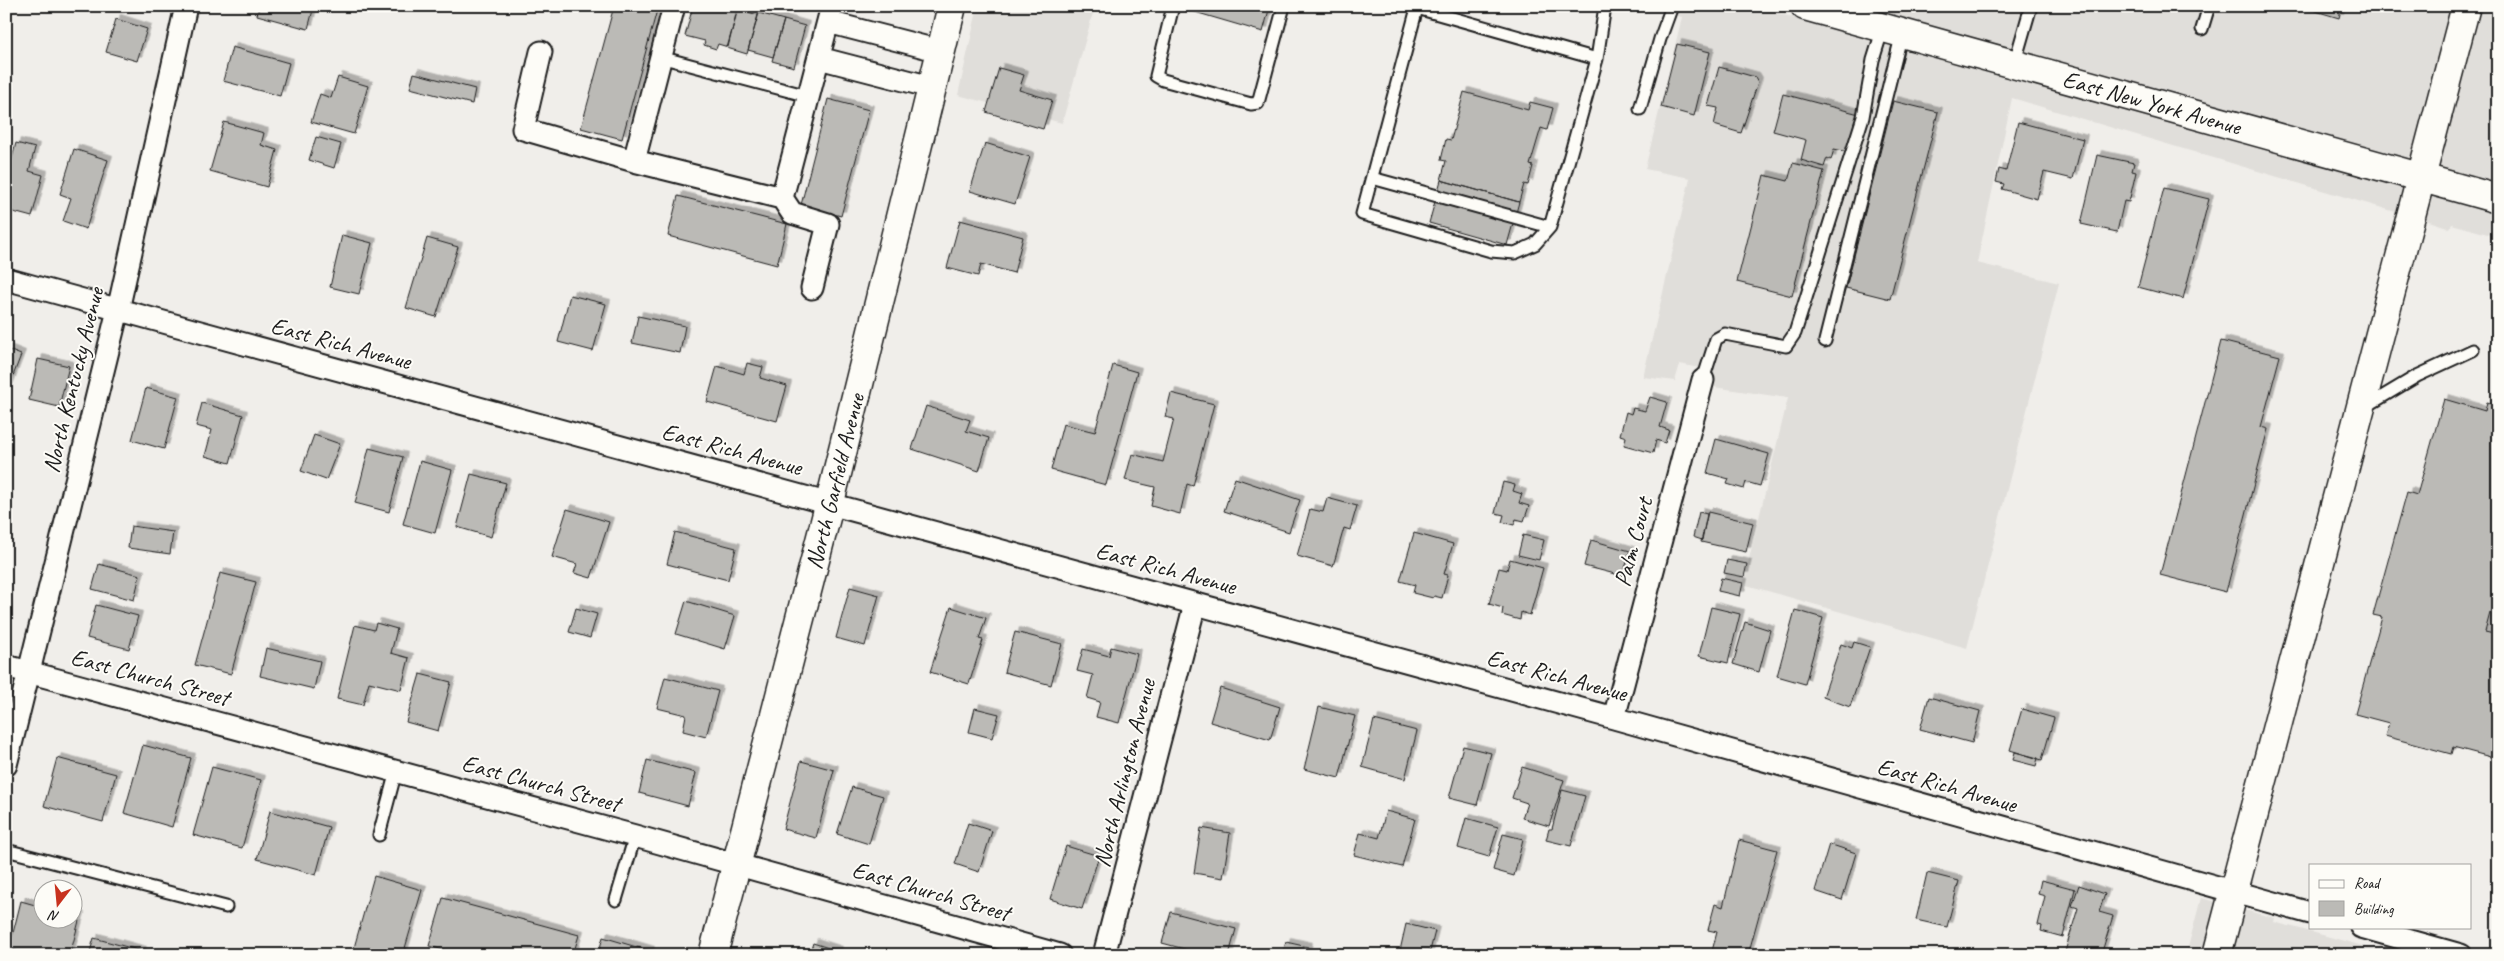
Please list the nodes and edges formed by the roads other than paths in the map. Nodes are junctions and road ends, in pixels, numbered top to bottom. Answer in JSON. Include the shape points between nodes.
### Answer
{"nodes":[{"id":1,"x":186,"y":6,"type":"edge"},
{"id":2,"x":674,"y":6,"type":"edge"},
{"id":3,"x":952,"y":6,"type":"edge"},
{"id":4,"x":1173,"y":6,"type":"edge"},
{"id":5,"x":1284,"y":6,"type":"edge"},
{"id":6,"x":1605,"y":6,"type":"edge"},
{"id":7,"x":1672,"y":6,"type":"edge"},
{"id":8,"x":1805,"y":6,"type":"edge"},
{"id":9,"x":2031,"y":6,"type":"edge"},
{"id":10,"x":2209,"y":6,"type":"edge"},
{"id":11,"x":2466,"y":6,"type":"edge"},
{"id":12,"x":830,"y":14,"type":"edge"},
{"id":13,"x":2202,"y":29,"type":"dead end"},
{"id":14,"x":1893,"y":31,"type":"junction"},
{"id":15,"x":940,"y":51,"type":"junction"},
{"id":16,"x":541,"y":52,"type":"dead end"},
{"id":17,"x":660,"y":57,"type":"junction"},
{"id":18,"x":819,"y":58,"type":"junction"},
{"id":19,"x":1597,"y":59,"type":"junction"},
{"id":20,"x":2014,"y":65,"type":"junction"},
{"id":21,"x":931,"y":86,"type":"junction"},
{"id":22,"x":808,"y":96,"type":"junction"},
{"id":23,"x":1640,"y":110,"type":"dead end"},
{"id":24,"x":634,"y":161,"type":"junction"},
{"id":25,"x":1372,"y":178,"type":"junction"},
{"id":26,"x":2421,"y":178,"type":"junction"},
{"id":27,"x":782,"y":198,"type":"junction"},
{"id":28,"x":2498,"y":199,"type":"edge"},
{"id":29,"x":1550,"y":227,"type":"junction"},
{"id":30,"x":6,"y":279,"type":"edge"},
{"id":31,"x":812,"y":288,"type":"dead end"},
{"id":32,"x":118,"y":310,"type":"junction"},
{"id":33,"x":1824,"y":341,"type":"dead end"},
{"id":34,"x":2473,"y":350,"type":"dead end"},
{"id":35,"x":1703,"y":380,"type":"joint"},
{"id":36,"x":2360,"y":410,"type":"junction"},
{"id":37,"x":830,"y":502,"type":"junction"},
{"id":38,"x":1195,"y":604,"type":"junction"},
{"id":39,"x":6,"y":666,"type":"edge"},
{"id":40,"x":29,"y":672,"type":"junction"},
{"id":41,"x":1614,"y":718,"type":"junction"},
{"id":42,"x":6,"y":765,"type":"edge"},
{"id":43,"x":396,"y":771,"type":"junction"},
{"id":44,"x":379,"y":835,"type":"dead end"},
{"id":45,"x":634,"y":836,"type":"junction"},
{"id":46,"x":6,"y":850,"type":"edge"},
{"id":47,"x":736,"y":864,"type":"junction"},
{"id":48,"x":2232,"y":892,"type":"junction"},
{"id":49,"x":616,"y":900,"type":"dead end"},
{"id":50,"x":226,"y":907,"type":"dead end"},
{"id":51,"x":2309,"y":913,"type":"edge"},
{"id":52,"x":2364,"y":928,"type":"edge"},
{"id":53,"x":2435,"y":951,"type":"edge"},
{"id":54,"x":713,"y":955,"type":"edge"},
{"id":55,"x":1060,"y":955,"type":"edge"},
{"id":56,"x":1104,"y":955,"type":"edge"},
{"id":57,"x":2217,"y":955,"type":"edge"},
{"id":58,"x":2461,"y":955,"type":"edge"}],
"edges":[{"from":1,"to":32,"type":"street","name":"North Kentucky Avenue"},
{"from":2,"to":17,"type":"street"},
{"from":3,"to":15,"type":"main road","name":"North Garfield Avenue"},
{"from":4,"to":5,"type":"lane","via":[[1156,76],[1251,104],[1258,103]]},
{"from":6,"to":19,"type":"lane"},
{"from":7,"to":23,"type":"lane"},
{"from":8,"to":14,"type":"main road","name":"East New York Avenue"},
{"from":9,"to":20,"type":"lane"},
{"from":10,"to":13,"type":"lane"},
{"from":11,"to":26,"type":"main road"},
{"from":12,"to":15,"type":"street"},
{"from":12,"to":18,"type":"street"},
{"from":14,"to":20,"type":"main road","name":"East New York Avenue"},
{"from":14,"to":33,"type":"lane"},
{"from":14,"to":35,"type":"lane","via":[[1873,60],[1863,117],[1795,333],[1786,346],[1725,334],[1716,339]]},
{"from":15,"to":21,"type":"main road","name":"North Garfield Avenue"},
{"from":16,"to":24,"type":"street","via":[[524,129]]},
{"from":17,"to":22,"type":"lane"},
{"from":17,"to":24,"type":"street"},
{"from":18,"to":21,"type":"street"},
{"from":18,"to":22,"type":"street"},
{"from":19,"to":25,"type":"lane","via":[[1418,8]]},
{"from":19,"to":29,"type":"lane"},
{"from":20,"to":26,"type":"main road","name":"East New York Avenue"},
{"from":21,"to":37,"type":"main road","name":"North Garfield Avenue"},
{"from":22,"to":27,"type":"street"},
{"from":24,"to":27,"type":"street"},
{"from":25,"to":29,"type":"lane"},
{"from":25,"to":29,"type":"lane","via":[[1362,214],[1491,251],[1515,253],[1535,244]]},
{"from":26,"to":28,"type":"main road","name":"East New York Avenue"},
{"from":26,"to":36,"type":"main road"},
{"from":27,"to":31,"type":"street","via":[[792,213],[828,224]]},
{"from":30,"to":32,"type":"street","name":"East Rich Avenue"},
{"from":32,"to":37,"type":"street","name":"East Rich Avenue"},
{"from":32,"to":40,"type":"street","name":"North Kentucky Avenue"},
{"from":34,"to":36,"type":"lane","via":[[2416,376]]},
{"from":35,"to":41,"type":"street","name":"Palm Court"},
{"from":36,"to":48,"type":"main road"},
{"from":37,"to":38,"type":"street","name":"East Rich Avenue"},
{"from":37,"to":47,"type":"main road","name":"North Garfield Avenue"},
{"from":38,"to":41,"type":"street","name":"East Rich Avenue"},
{"from":38,"to":56,"type":"street","name":"North Arlington Avenue"},
{"from":39,"to":40,"type":"street","name":"East Church Street"},
{"from":40,"to":42,"type":"street","name":"North Kentucky Avenue"},
{"from":40,"to":43,"type":"street","name":"East Church Street"},
{"from":41,"to":48,"type":"street","name":"East Rich Avenue"},
{"from":43,"to":44,"type":"lane"},
{"from":43,"to":45,"type":"street","name":"East Church Street"},
{"from":45,"to":47,"type":"street","name":"East Church Street"},
{"from":45,"to":49,"type":"lane"},
{"from":46,"to":50,"type":"lane"},
{"from":47,"to":54,"type":"main road","name":"North Garfield Avenue"},
{"from":47,"to":55,"type":"street","name":"East Church Street"},
{"from":48,"to":51,"type":"street","name":"East Rich Avenue"},
{"from":48,"to":57,"type":"main road"},
{"from":52,"to":53,"type":"street"},
{"from":53,"to":58,"type":"street"}]}
